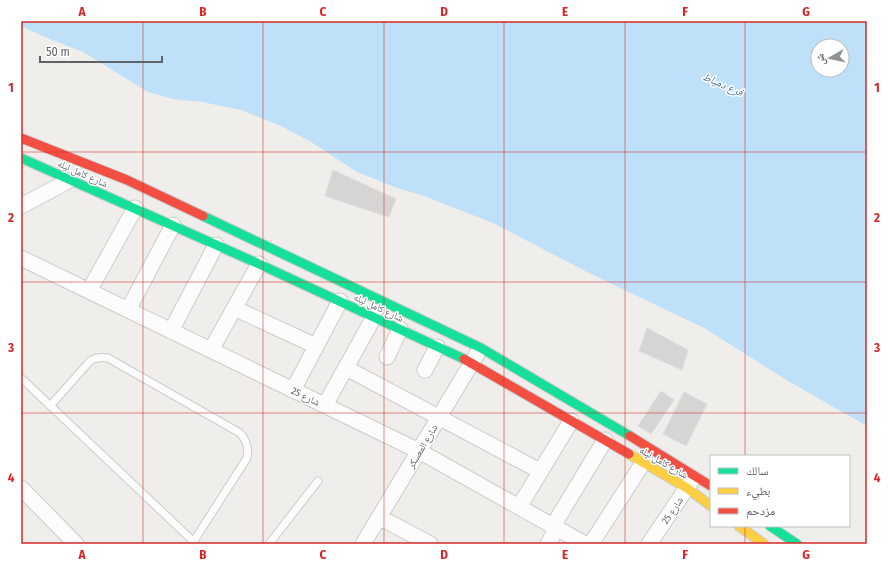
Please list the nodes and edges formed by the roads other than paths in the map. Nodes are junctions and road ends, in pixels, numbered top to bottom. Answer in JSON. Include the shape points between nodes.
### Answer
{"nodes":[{"id":1,"x":21,"y":138,"type":"edge"},
{"id":2,"x":21,"y":158,"type":"edge"},
{"id":3,"x":70,"y":180,"type":"junction"},
{"id":4,"x":21,"y":206,"type":"edge"},
{"id":5,"x":135,"y":208,"type":"junction"},
{"id":6,"x":173,"y":225,"type":"junction"},
{"id":7,"x":216,"y":245,"type":"junction"},
{"id":8,"x":21,"y":258,"type":"edge"},
{"id":9,"x":259,"y":264,"type":"junction"},
{"id":10,"x":90,"y":291,"type":"junction"},
{"id":11,"x":340,"y":301,"type":"junction"},
{"id":12,"x":234,"y":308,"type":"junction"},
{"id":13,"x":128,"y":310,"type":"junction"},
{"id":14,"x":374,"y":317,"type":"junction"},
{"id":15,"x":400,"y":329,"type":"junction"},
{"id":16,"x":171,"y":331,"type":"junction"},
{"id":17,"x":316,"y":346,"type":"junction"},
{"id":18,"x":437,"y":347,"type":"junction"},
{"id":19,"x":481,"y":348,"type":"junction"},
{"id":20,"x":211,"y":350,"type":"junction"},
{"id":21,"x":386,"y":357,"type":"dead end"},
{"id":22,"x":472,"y":363,"type":"junction"},
{"id":23,"x":346,"y":368,"type":"junction"},
{"id":24,"x":425,"y":370,"type":"dead end"},
{"id":25,"x":21,"y":378,"type":"edge"},
{"id":26,"x":293,"y":390,"type":"junction"},
{"id":27,"x":325,"y":405,"type":"junction"},
{"id":28,"x":50,"y":406,"type":"junction"},
{"id":29,"x":439,"y":418,"type":"junction"},
{"id":30,"x":571,"y":421,"type":"junction"},
{"id":31,"x":605,"y":440,"type":"junction"},
{"id":32,"x":419,"y":451,"type":"junction"},
{"id":33,"x":643,"y":463,"type":"junction"},
{"id":34,"x":540,"y":472,"type":"junction"},
{"id":35,"x":696,"y":476,"type":"junction"},
{"id":36,"x":318,"y":481,"type":"dead end"},
{"id":37,"x":710,"y":485,"type":"edge"},
{"id":38,"x":21,"y":488,"type":"edge"},
{"id":39,"x":687,"y":488,"type":"junction"},
{"id":40,"x":710,"y":505,"type":"edge"},
{"id":41,"x":520,"y":507,"type":"junction"},
{"id":42,"x":379,"y":518,"type":"junction"},
{"id":43,"x":555,"y":527,"type":"junction"},
{"id":44,"x":740,"y":527,"type":"edge"},
{"id":45,"x":774,"y":534,"type":"edge"},
{"id":46,"x":193,"y":543,"type":"edge"},
{"id":47,"x":76,"y":544,"type":"edge"},
{"id":48,"x":269,"y":544,"type":"edge"},
{"id":49,"x":363,"y":544,"type":"edge"},
{"id":50,"x":430,"y":544,"type":"edge"},
{"id":51,"x":548,"y":544,"type":"edge"},
{"id":52,"x":585,"y":544,"type":"edge"},
{"id":53,"x":591,"y":544,"type":"edge"},
{"id":54,"x":649,"y":544,"type":"edge"},
{"id":55,"x":764,"y":544,"type":"edge"},
{"id":56,"x":797,"y":544,"type":"edge"}],
"edges":[{"from":1,"to":19,"type":"street","name":"شارع كامل ليله","via":[[127,180]]},
{"from":2,"to":3,"type":"street","name":"شارع كامل ليله"},
{"from":3,"to":4,"type":"street"},
{"from":3,"to":5,"type":"street","name":"شارع كامل ليله"},
{"from":5,"to":6,"type":"street","name":"شارع كامل ليله"},
{"from":5,"to":10,"type":"street"},
{"from":6,"to":7,"type":"street","name":"شارع كامل ليله"},
{"from":6,"to":13,"type":"street"},
{"from":7,"to":9,"type":"street","name":"شارع كامل ليله"},
{"from":7,"to":16,"type":"street"},
{"from":8,"to":10,"type":"street","name":"شارع 25"},
{"from":9,"to":11,"type":"street","name":"شارع كامل ليله"},
{"from":9,"to":12,"type":"street"},
{"from":10,"to":13,"type":"street","name":"شارع 25"},
{"from":11,"to":14,"type":"street","name":"شارع كامل ليله"},
{"from":11,"to":17,"type":"street"},
{"from":12,"to":17,"type":"street"},
{"from":12,"to":20,"type":"street"},
{"from":13,"to":16,"type":"street","name":"شارع 25"},
{"from":14,"to":15,"type":"street","name":"شارع كامل ليله"},
{"from":14,"to":23,"type":"street"},
{"from":15,"to":18,"type":"street","name":"شارع كامل ليله"},
{"from":15,"to":21,"type":"street"},
{"from":16,"to":20,"type":"street","name":"شارع 25"},
{"from":17,"to":26,"type":"street"},
{"from":18,"to":22,"type":"street","name":"شارع كامل ليله"},
{"from":18,"to":24,"type":"street"},
{"from":19,"to":22,"type":"street","name":"شارع المعسكر"},
{"from":19,"to":35,"type":"street","name":"شارع كامل ليله"},
{"from":20,"to":26,"type":"street","name":"شارع 25"},
{"from":22,"to":29,"type":"street","name":"شارع المعسكر"},
{"from":22,"to":30,"type":"street","name":"شارع كامل ليله"},
{"from":23,"to":27,"type":"street"},
{"from":23,"to":29,"type":"street"},
{"from":25,"to":28,"type":"lane"},
{"from":26,"to":27,"type":"street","name":"شارع 25"},
{"from":27,"to":32,"type":"street","name":"شارع 25"},
{"from":28,"to":46,"type":"lane"},
{"from":28,"to":46,"type":"lane","via":[[90,361],[103,357],[240,434],[247,444],[247,458]]},
{"from":29,"to":32,"type":"street","name":"شارع المعسكر"},
{"from":29,"to":34,"type":"street"},
{"from":30,"to":31,"type":"street","name":"شارع كامل ليله"},
{"from":30,"to":34,"type":"street"},
{"from":31,"to":33,"type":"street","name":"شارع كامل ليله"},
{"from":31,"to":43,"type":"street"},
{"from":32,"to":41,"type":"street","name":"شارع 25"},
{"from":32,"to":42,"type":"street","name":"شارع المعسكر"},
{"from":33,"to":39,"type":"street","name":"شارع كامل ليله"},
{"from":33,"to":53,"type":"street"},
{"from":34,"to":41,"type":"street"},
{"from":35,"to":37,"type":"street","name":"شارع كامل ليله"},
{"from":35,"to":39,"type":"street","name":"شارع 25"},
{"from":36,"to":48,"type":"lane"},
{"from":38,"to":47,"type":"street"},
{"from":39,"to":40,"type":"street","name":"شارع كامل ليله"},
{"from":39,"to":54,"type":"street","name":"شارع 25"},
{"from":41,"to":43,"type":"street","name":"شارع 25"},
{"from":42,"to":49,"type":"street","name":"شارع المعسكر"},
{"from":42,"to":50,"type":"street"},
{"from":43,"to":51,"type":"street"},
{"from":43,"to":52,"type":"street","name":"شارع 25"},
{"from":44,"to":55,"type":"street"},
{"from":45,"to":56,"type":"street"}]}
